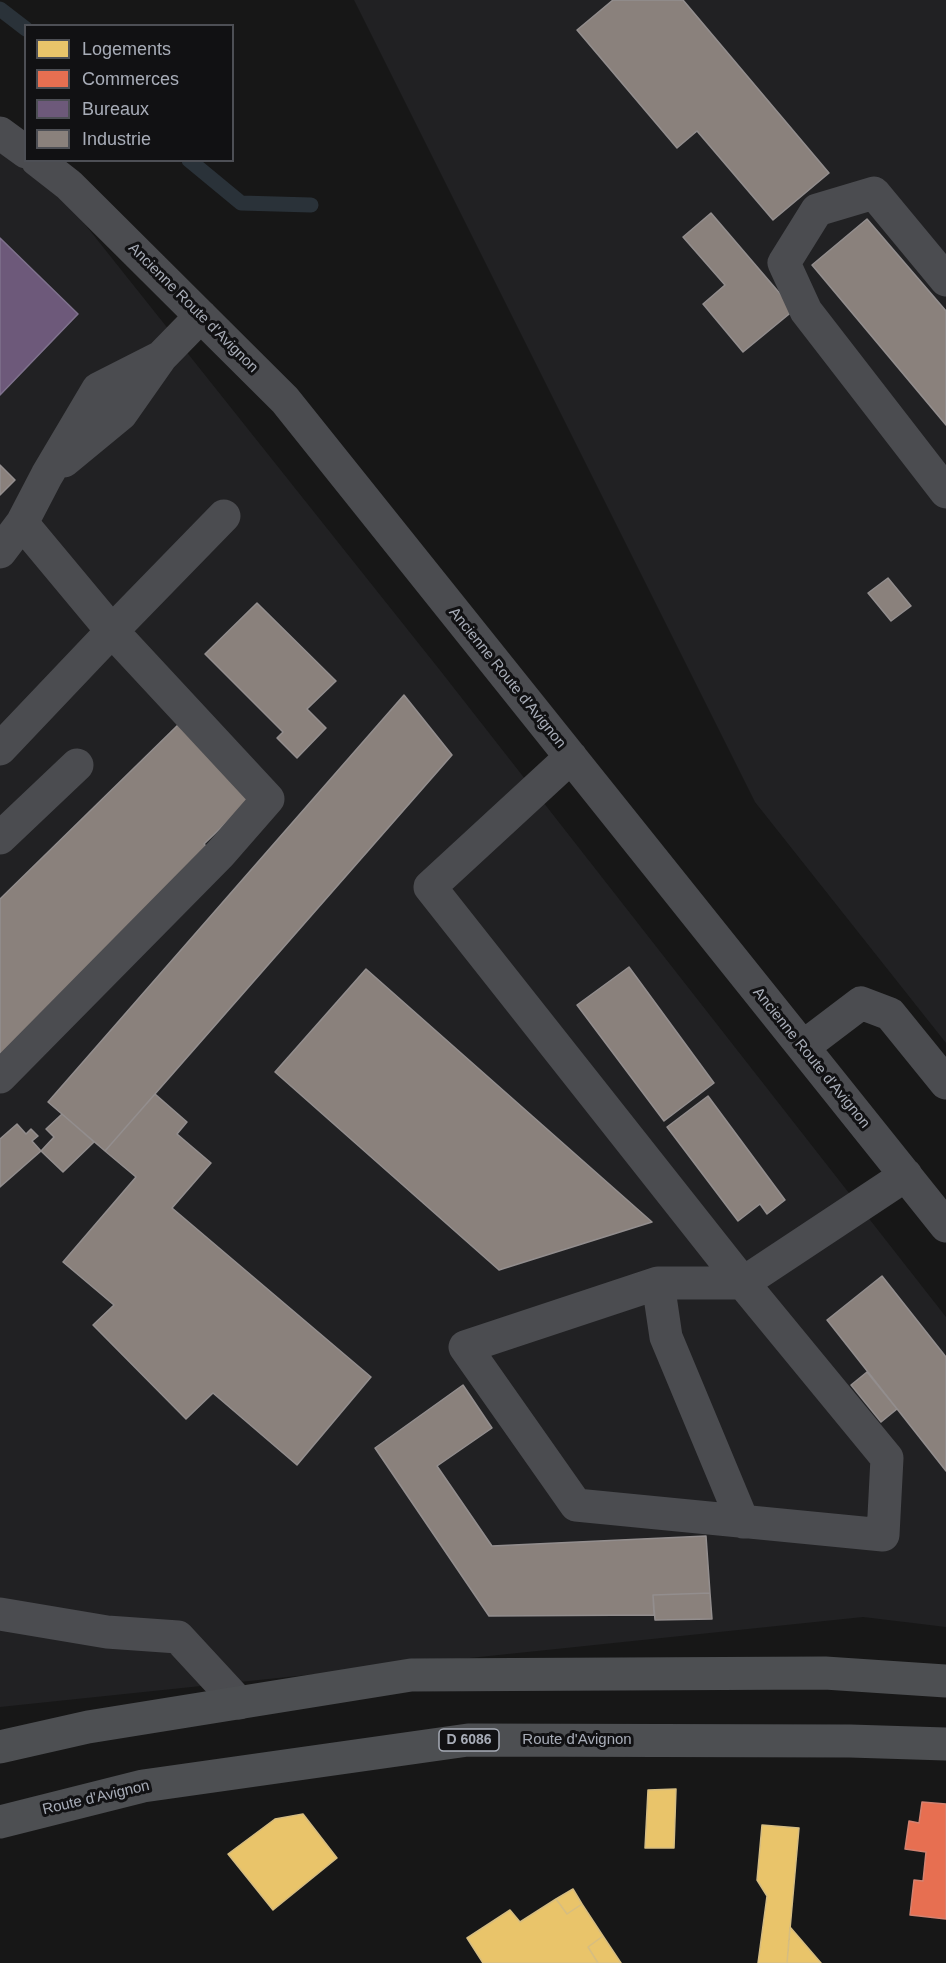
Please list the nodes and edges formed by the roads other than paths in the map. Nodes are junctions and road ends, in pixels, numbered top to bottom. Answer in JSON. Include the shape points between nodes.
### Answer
{"nodes":[{"id":1,"x":0,"y":133,"type":"edge"},
{"id":2,"x":24,"y":151,"type":"edge"},
{"id":3,"x":39,"y":162,"type":"edge"},
{"id":4,"x":946,"y":280,"type":"edge"},
{"id":5,"x":201,"y":316,"type":"junction"},
{"id":6,"x":946,"y":492,"type":"edge"},
{"id":7,"x":224,"y":516,"type":"dead end"},
{"id":8,"x":22,"y":523,"type":"junction"},
{"id":9,"x":0,"y":552,"type":"edge"},
{"id":10,"x":112,"y":631,"type":"junction"},
{"id":11,"x":0,"y":748,"type":"edge"},
{"id":12,"x":571,"y":757,"type":"junction"},
{"id":13,"x":77,"y":765,"type":"dead end"},
{"id":14,"x":0,"y":838,"type":"edge"},
{"id":15,"x":803,"y":1047,"type":"junction"},
{"id":16,"x":0,"y":1077,"type":"edge"},
{"id":17,"x":946,"y":1083,"type":"edge"},
{"id":18,"x":906,"y":1175,"type":"junction"},
{"id":19,"x":946,"y":1226,"type":"edge"},
{"id":20,"x":658,"y":1283,"type":"junction"},
{"id":21,"x":743,"y":1283,"type":"junction"},
{"id":22,"x":743,"y":1522,"type":"junction"},
{"id":23,"x":0,"y":1614,"type":"edge"},
{"id":24,"x":946,"y":1682,"type":"edge"},
{"id":25,"x":239,"y":1703,"type":"junction"},
{"id":26,"x":946,"y":1744,"type":"edge"},
{"id":27,"x":0,"y":1747,"type":"edge"},
{"id":28,"x":0,"y":1822,"type":"edge"}],
"edges":[{"from":1,"to":2,"type":"street"},
{"from":3,"to":5,"type":"street","name":"Ancienne Route d'Avignon","via":[[69,185]]},
{"from":4,"to":6,"type":"street","via":[[873,193],[817,210],[784,263],[806,311]]},
{"from":5,"to":8,"type":"street","via":[[161,357],[121,414],[46,475]]},
{"from":5,"to":12,"type":"street","name":"Ancienne Route d'Avignon","via":[[285,400]]},
{"from":7,"to":10,"type":"street"},
{"from":8,"to":9,"type":"street"},
{"from":8,"to":10,"type":"street"},
{"from":10,"to":11,"type":"street"},
{"from":10,"to":16,"type":"street","via":[[268,799],[220,854]]},
{"from":12,"to":15,"type":"street","name":"Ancienne Route d'Avignon"},
{"from":12,"to":21,"type":"street","via":[[430,887]]},
{"from":13,"to":14,"type":"street"},
{"from":15,"to":17,"type":"street","via":[[861,1003],[890,1014]]},
{"from":15,"to":18,"type":"street","name":"Ancienne Route d'Avignon"},
{"from":18,"to":19,"type":"street","name":"Ancienne Route d'Avignon"},
{"from":18,"to":21,"type":"street"},
{"from":20,"to":21,"type":"street"},
{"from":20,"to":22,"type":"street","via":[[666,1337]]},
{"from":20,"to":22,"type":"street","via":[[465,1347],[576,1505]]},
{"from":21,"to":22,"type":"street","via":[[887,1458],[883,1535]]},
{"from":23,"to":25,"type":"street","via":[[107,1632],[178,1637]]},
{"from":24,"to":25,"type":"main road","via":[[825,1673],[411,1675]]},
{"from":25,"to":27,"type":"main road","via":[[88,1727]]},
{"from":26,"to":28,"type":"main road","name":"Route d'Avignon","number":"D 6086","via":[[468,1740],[144,1786]]}]}
